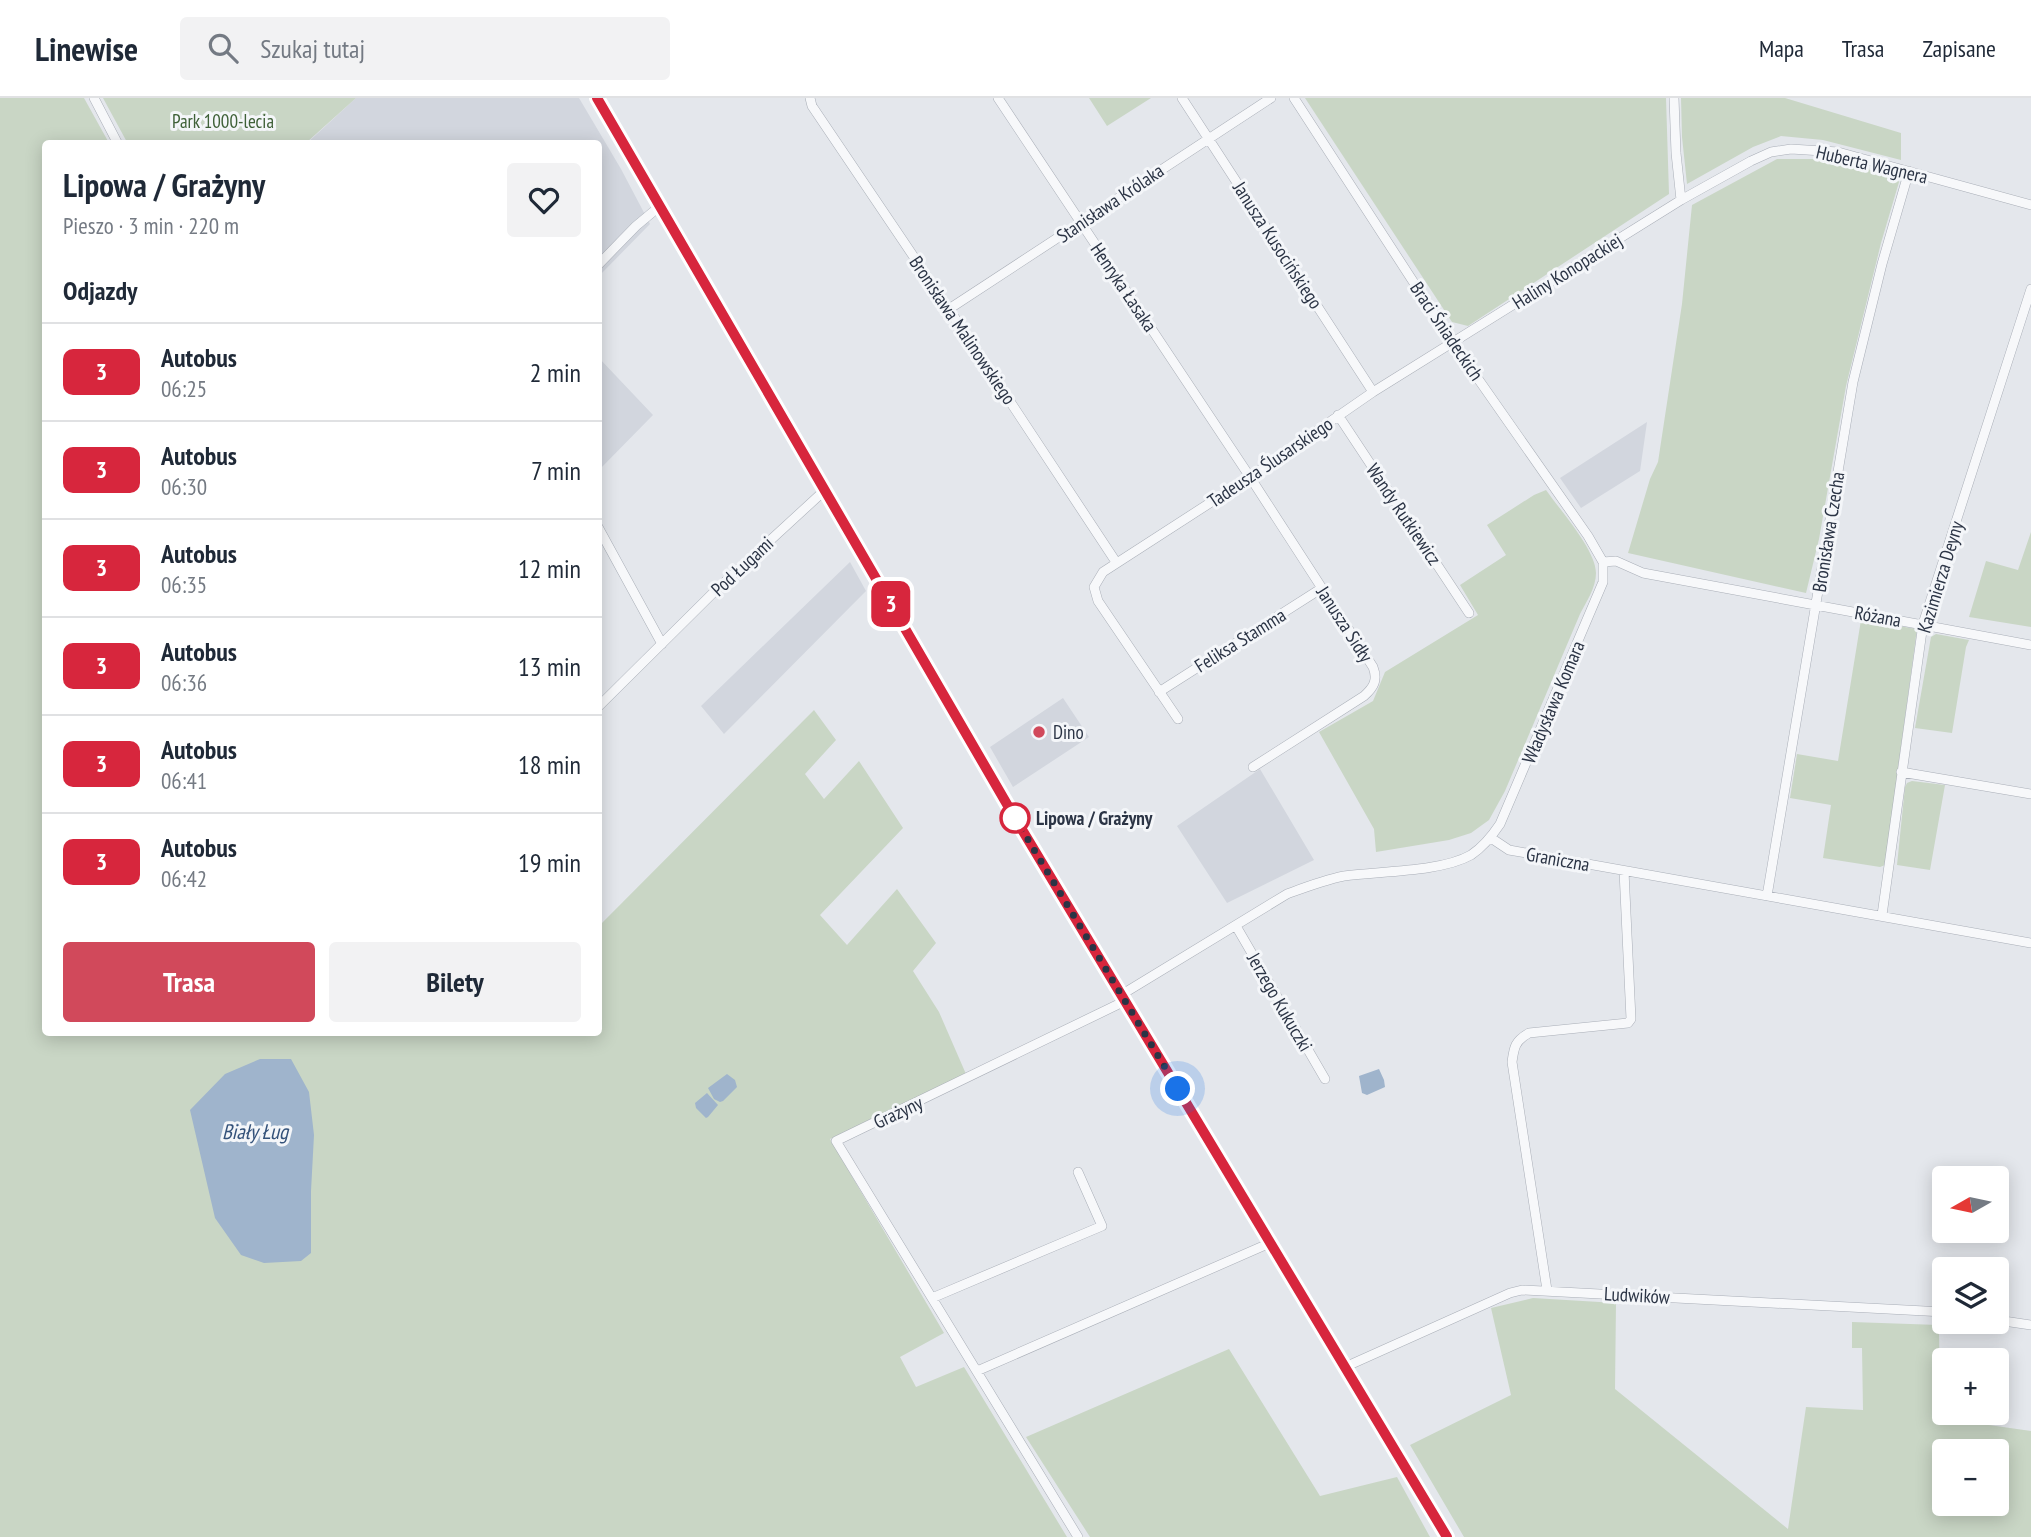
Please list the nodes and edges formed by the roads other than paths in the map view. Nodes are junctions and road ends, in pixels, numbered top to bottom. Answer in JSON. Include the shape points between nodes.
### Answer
{"nodes":[{"id":1,"x":94,"y":98,"type":"edge"},
{"id":2,"x":597,"y":98,"type":"edge"},
{"id":3,"x":810,"y":98,"type":"edge"},
{"id":4,"x":998,"y":98,"type":"edge"},
{"id":5,"x":1182,"y":98,"type":"edge"},
{"id":6,"x":1271,"y":98,"type":"edge"},
{"id":7,"x":1294,"y":98,"type":"edge"},
{"id":8,"x":1674,"y":98,"type":"edge"},
{"id":9,"x":1208,"y":138,"type":"junction"},
{"id":10,"x":116,"y":140,"type":"edge"},
{"id":11,"x":1909,"y":171,"type":"junction"},
{"id":12,"x":1681,"y":200,"type":"junction"},
{"id":13,"x":2031,"y":205,"type":"edge"},
{"id":14,"x":660,"y":206,"type":"junction"},
{"id":15,"x":1082,"y":223,"type":"junction"},
{"id":16,"x":602,"y":261,"type":"edge"},
{"id":17,"x":2031,"y":289,"type":"edge"},
{"id":18,"x":949,"y":309,"type":"junction"},
{"id":19,"x":1453,"y":343,"type":"junction"},
{"id":20,"x":1373,"y":392,"type":"junction"},
{"id":21,"x":1338,"y":415,"type":"junction"},
{"id":22,"x":1250,"y":477,"type":"junction"},
{"id":23,"x":825,"y":490,"type":"junction"},
{"id":24,"x":602,"y":534,"type":"edge"},
{"id":25,"x":1116,"y":562,"type":"junction"},
{"id":26,"x":1603,"y":562,"type":"junction"},
{"id":27,"x":1322,"y":588,"type":"junction"},
{"id":28,"x":1816,"y":606,"type":"junction"},
{"id":29,"x":1469,"y":612,"type":"dead end"},
{"id":30,"x":1923,"y":624,"type":"junction"},
{"id":31,"x":662,"y":644,"type":"junction"},
{"id":32,"x":2031,"y":645,"type":"edge"},
{"id":33,"x":1158,"y":692,"type":"junction"},
{"id":34,"x":602,"y":703,"type":"edge"},
{"id":35,"x":1178,"y":719,"type":"dead end"},
{"id":36,"x":1253,"y":767,"type":"dead end"},
{"id":37,"x":1901,"y":772,"type":"junction"},
{"id":38,"x":2031,"y":793,"type":"edge"},
{"id":39,"x":1490,"y":838,"type":"junction"},
{"id":40,"x":1624,"y":871,"type":"junction"},
{"id":41,"x":1768,"y":896,"type":"junction"},
{"id":42,"x":1882,"y":915,"type":"junction"},
{"id":43,"x":1236,"y":926,"type":"junction"},
{"id":44,"x":2031,"y":943,"type":"edge"},
{"id":45,"x":1123,"y":998,"type":"junction"},
{"id":46,"x":1325,"y":1079,"type":"dead end"},
{"id":47,"x":1078,"y":1172,"type":"dead end"},
{"id":48,"x":1270,"y":1243,"type":"junction"},
{"id":49,"x":1548,"y":1290,"type":"junction"},
{"id":50,"x":932,"y":1298,"type":"junction"},
{"id":51,"x":1932,"y":1311,"type":"edge"},
{"id":52,"x":2009,"y":1322,"type":"edge"},
{"id":53,"x":2031,"y":1325,"type":"edge"},
{"id":54,"x":1345,"y":1367,"type":"junction"},
{"id":55,"x":977,"y":1371,"type":"junction"},
{"id":56,"x":1079,"y":1537,"type":"edge"},
{"id":57,"x":1447,"y":1537,"type":"edge"}],
"edges":[{"from":1,"to":10,"type":"street"},
{"from":2,"to":14,"type":"main road"},
{"from":3,"to":18,"type":"street","name":"Bronisława Malinowskiego"},
{"from":4,"to":15,"type":"street","name":"Henryka Łasaka"},
{"from":5,"to":9,"type":"street","name":"Janusza Kusocińskiego"},
{"from":6,"to":9,"type":"street","name":"Stanisława Królaka"},
{"from":7,"to":19,"type":"street","name":"Braci Śniadeckich"},
{"from":8,"to":12,"type":"street"},
{"from":9,"to":15,"type":"street","name":"Stanisława Królaka"},
{"from":9,"to":20,"type":"street","name":"Janusza Kusocińskiego"},
{"from":11,"to":12,"type":"street","name":"Huberta Wagnera","via":[[1838,152],[1791,149],[1763,155]]},
{"from":11,"to":13,"type":"street","name":"Huberta Wagnera"},
{"from":11,"to":28,"type":"street","name":"Bronisława Czecha","via":[[1853,382]]},
{"from":12,"to":19,"type":"street","name":"Haliny Konopackiej"},
{"from":14,"to":16,"type":"street"},
{"from":14,"to":23,"type":"main road"},
{"from":15,"to":18,"type":"street","name":"Stanisława Królaka"},
{"from":15,"to":22,"type":"street","name":"Henryka Łasaka"},
{"from":17,"to":30,"type":"street","name":"Kazimierza Deyny"},
{"from":18,"to":25,"type":"street","name":"Bronisława Malinowskiego"},
{"from":19,"to":20,"type":"street","name":"Tadeusza Ślusarskiego"},
{"from":19,"to":26,"type":"street","name":"Braci Śniadeckich"},
{"from":20,"to":21,"type":"street","name":"Tadeusza Ślusarskiego"},
{"from":21,"to":22,"type":"street","name":"Tadeusza Ślusarskiego"},
{"from":21,"to":29,"type":"street","name":"Wandy Rutkiewicz"},
{"from":22,"to":25,"type":"street","name":"Tadeusza Ślusarskiego"},
{"from":22,"to":27,"type":"street","name":"Janusza Sidły"},
{"from":23,"to":31,"type":"street","name":"Pod Ługami"},
{"from":23,"to":45,"type":"main road"},
{"from":24,"to":31,"type":"street"},
{"from":25,"to":33,"type":"street","name":"Tadeusza Ślusarskiego","via":[[1094,587],[1098,601]]},
{"from":26,"to":28,"type":"street","name":"Różana","via":[[1616,561],[1643,573]]},
{"from":26,"to":39,"type":"street","name":"Władysława Komara","via":[[1597,600]]},
{"from":27,"to":33,"type":"street","name":"Feliksa Stamma"},
{"from":27,"to":36,"type":"street","name":"Janusza Sidły","via":[[1373,667],[1374,686]]},
{"from":28,"to":30,"type":"street","name":"Różana"},
{"from":28,"to":41,"type":"street","name":"Bronisława Czecha"},
{"from":30,"to":32,"type":"street","name":"Różana"},
{"from":30,"to":37,"type":"street","name":"Kazimierza Deyny"},
{"from":31,"to":34,"type":"street","name":"Pod Ługami"},
{"from":33,"to":35,"type":"street"},
{"from":37,"to":38,"type":"street"},
{"from":37,"to":42,"type":"street","name":"Kazimierza Deyny"},
{"from":39,"to":40,"type":"street","name":"Graniczna","via":[[1509,850]]},
{"from":39,"to":43,"type":"street","via":[[1455,862],[1342,877],[1309,886],[1287,894]]},
{"from":40,"to":41,"type":"street","name":"Graniczna"},
{"from":40,"to":49,"type":"street","via":[[1632,1019],[1529,1033],[1513,1051]]},
{"from":41,"to":42,"type":"street","name":"Graniczna"},
{"from":42,"to":44,"type":"street","name":"Graniczna"},
{"from":43,"to":45,"type":"street"},
{"from":43,"to":46,"type":"street","name":"Jerzego Kukuczki"},
{"from":45,"to":48,"type":"main road"},
{"from":45,"to":50,"type":"street","name":"Grażyny","via":[[836,1141]]},
{"from":47,"to":50,"type":"street","via":[[1102,1226]]},
{"from":48,"to":54,"type":"main road"},
{"from":48,"to":55,"type":"street"},
{"from":49,"to":51,"type":"street","name":"Ludwików"},
{"from":49,"to":54,"type":"street","name":"Ludwików","via":[[1510,1293]]},
{"from":50,"to":55,"type":"street","name":"Grażyny"},
{"from":52,"to":53,"type":"street"},
{"from":54,"to":57,"type":"main road"},
{"from":55,"to":56,"type":"street","name":"Grażyny"}]}
